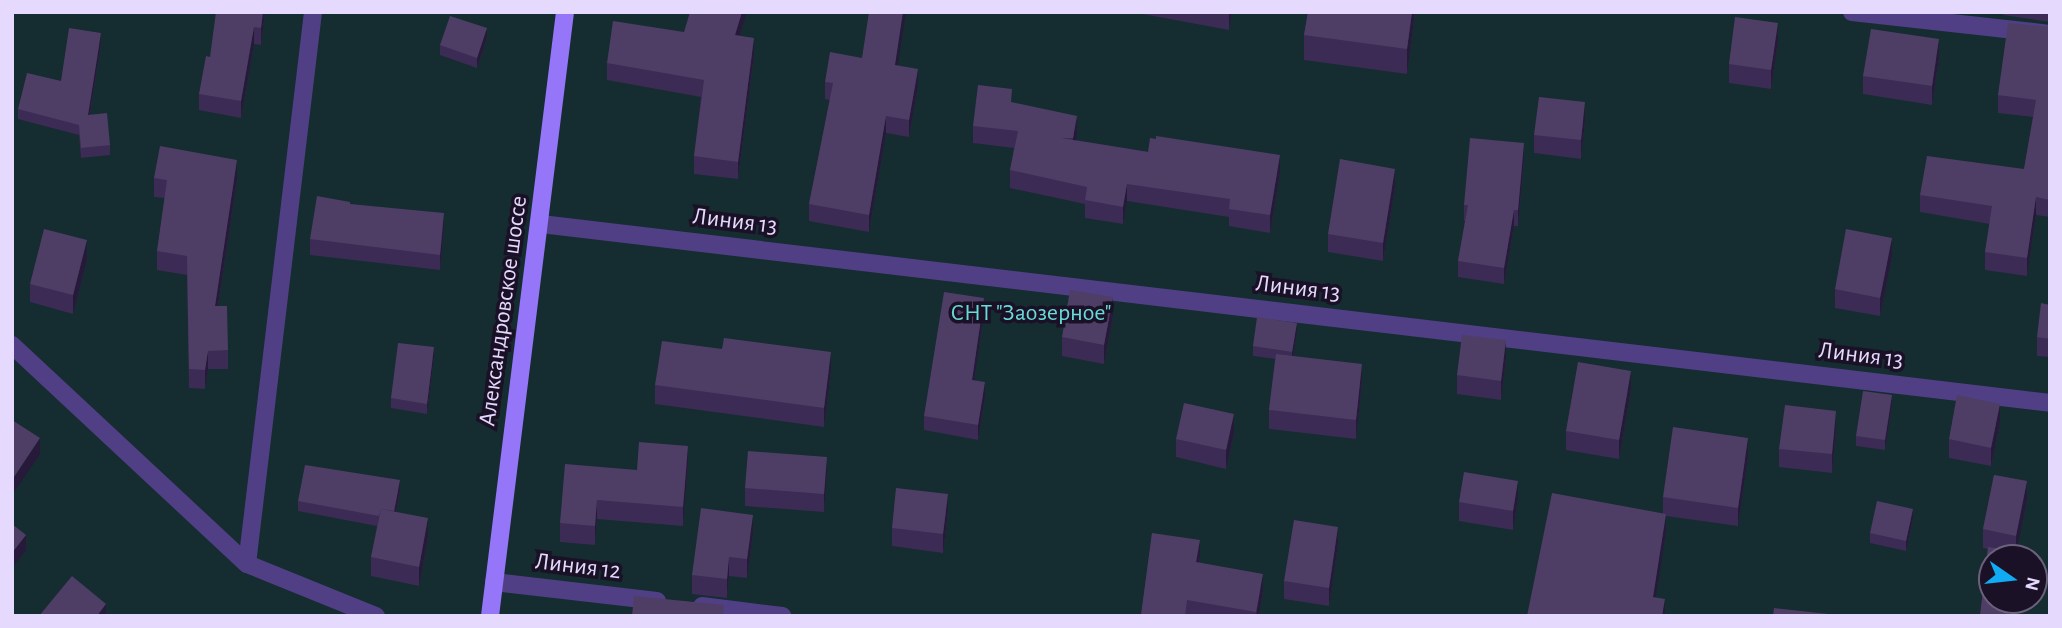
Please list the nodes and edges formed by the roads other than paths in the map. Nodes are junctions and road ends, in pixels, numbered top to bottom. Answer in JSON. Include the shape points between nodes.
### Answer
{"nodes":[{"id":1,"x":313,"y":12,"type":"edge"},
{"id":2,"x":565,"y":12,"type":"edge"},
{"id":3,"x":1852,"y":12,"type":"edge"},
{"id":4,"x":2050,"y":34,"type":"edge"},
{"id":5,"x":541,"y":224,"type":"junction"},
{"id":6,"x":12,"y":345,"type":"edge"},
{"id":7,"x":2050,"y":402,"type":"edge"},
{"id":8,"x":247,"y":564,"type":"junction"},
{"id":9,"x":494,"y":582,"type":"junction"},
{"id":10,"x":376,"y":616,"type":"edge"},
{"id":11,"x":490,"y":616,"type":"edge"},
{"id":12,"x":782,"y":616,"type":"edge"}],
"edges":[{"from":1,"to":8,"type":"street"},
{"from":2,"to":5,"type":"street","name":"Александровское шоссе"},
{"from":3,"to":4,"type":"street"},
{"from":5,"to":7,"type":"street","name":"Линия 13"},
{"from":5,"to":9,"type":"street","name":"Александровское шоссе"},
{"from":6,"to":8,"type":"street"},
{"from":8,"to":10,"type":"street"},
{"from":9,"to":11,"type":"street","name":"Александровское шоссе"},
{"from":9,"to":12,"type":"street","name":"Линия 12"}]}
